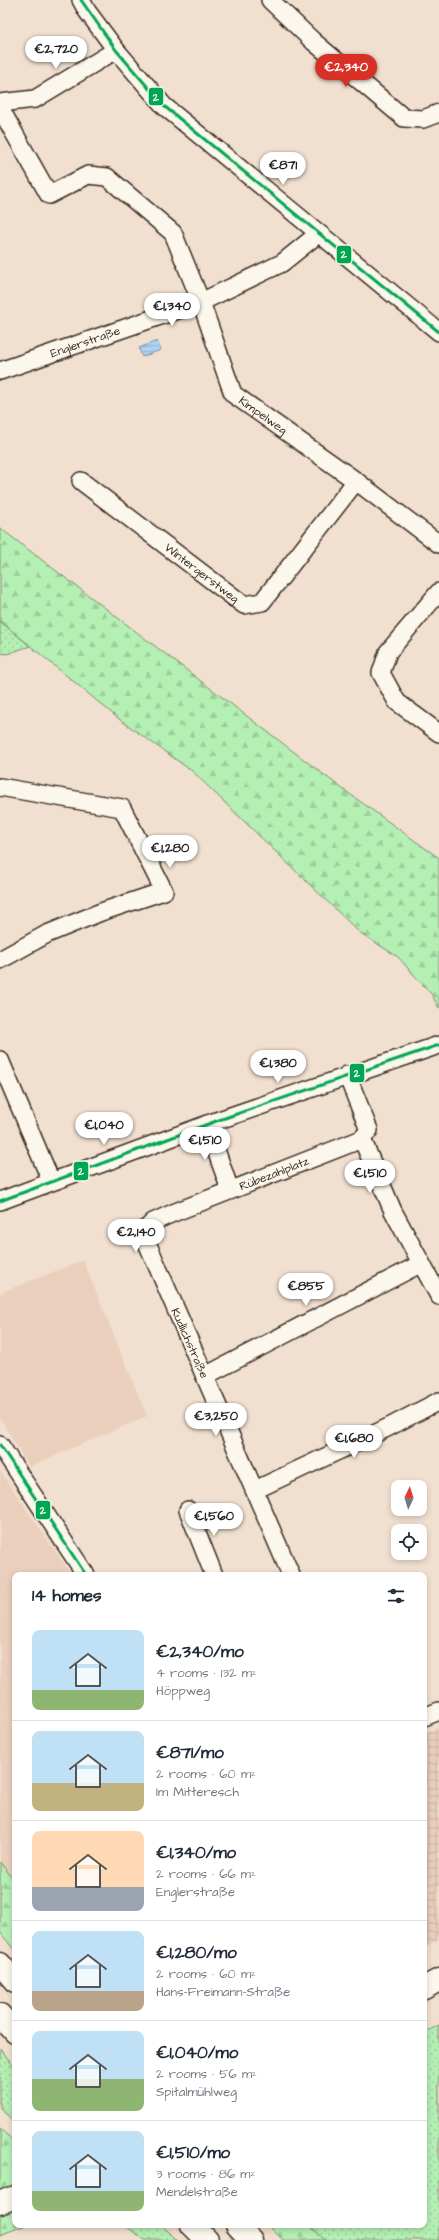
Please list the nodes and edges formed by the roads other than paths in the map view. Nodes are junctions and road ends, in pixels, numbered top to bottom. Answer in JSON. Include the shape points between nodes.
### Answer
{"nodes":[{"id":1,"x":81,"y":0,"type":"edge"},
{"id":2,"x":270,"y":0,"type":"edge"},
{"id":3,"x":116,"y":50,"type":"junction"},
{"id":4,"x":0,"y":103,"type":"edge"},
{"id":5,"x":0,"y":108,"type":"edge"},
{"id":6,"x":439,"y":113,"type":"edge"},
{"id":7,"x":318,"y":234,"type":"junction"},
{"id":8,"x":201,"y":302,"type":"junction"},
{"id":9,"x":438,"y":330,"type":"edge"},
{"id":10,"x":0,"y":371,"type":"edge"},
{"id":11,"x":81,"y":481,"type":"dead end"},
{"id":12,"x":356,"y":481,"type":"junction"},
{"id":13,"x":439,"y":544,"type":"edge"},
{"id":14,"x":439,"y":592,"type":"edge"},
{"id":15,"x":439,"y":733,"type":"edge"},
{"id":16,"x":0,"y":787,"type":"edge"},
{"id":17,"x":0,"y":960,"type":"edge"},
{"id":18,"x":439,"y":1045,"type":"edge"},
{"id":19,"x":0,"y":1060,"type":"edge"},
{"id":20,"x":347,"y":1075,"type":"junction"},
{"id":21,"x":207,"y":1124,"type":"junction"},
{"id":22,"x":362,"y":1139,"type":"junction"},
{"id":23,"x":51,"y":1181,"type":"junction"},
{"id":24,"x":230,"y":1190,"type":"junction"},
{"id":25,"x":0,"y":1201,"type":"edge"},
{"id":26,"x":153,"y":1222,"type":"joint"},
{"id":27,"x":420,"y":1264,"type":"junction"},
{"id":28,"x":439,"y":1296,"type":"edge"},
{"id":29,"x":205,"y":1376,"type":"junction"},
{"id":30,"x":439,"y":1401,"type":"edge"},
{"id":31,"x":0,"y":1445,"type":"edge"},
{"id":32,"x":255,"y":1490,"type":"junction"},
{"id":33,"x":188,"y":1510,"type":"dead end"},
{"id":34,"x":84,"y":1572,"type":"edge"},
{"id":35,"x":213,"y":1572,"type":"edge"},
{"id":36,"x":290,"y":1572,"type":"edge"},
{"id":37,"x":439,"y":1711,"type":"edge"},
{"id":38,"x":427,"y":1716,"type":"edge"},
{"id":39,"x":0,"y":1964,"type":"edge"},
{"id":40,"x":12,"y":1978,"type":"edge"},
{"id":41,"x":439,"y":1980,"type":"edge"},
{"id":42,"x":427,"y":1986,"type":"edge"},
{"id":43,"x":0,"y":2015,"type":"edge"},
{"id":44,"x":12,"y":2029,"type":"edge"},
{"id":45,"x":12,"y":2198,"type":"edge"},
{"id":46,"x":0,"y":2203,"type":"edge"},
{"id":47,"x":195,"y":2228,"type":"edge"},
{"id":48,"x":240,"y":2228,"type":"edge"},
{"id":49,"x":207,"y":2240,"type":"edge"},
{"id":50,"x":251,"y":2240,"type":"edge"}],
"edges":[{"from":1,"to":3,"type":"street"},
{"from":2,"to":6,"type":"street","via":[[314,42],[404,118],[423,119]]},
{"from":3,"to":4,"type":"street","via":[[35,99]]},
{"from":3,"to":7,"type":"street","via":[[164,106]]},
{"from":5,"to":8,"type":"street","name":"Kimpelweg","via":[[50,195],[88,175],[107,177],[173,233]]},
{"from":7,"to":8,"type":"street","name":"Englerstraße","via":[[282,263]]},
{"from":7,"to":9,"type":"street"},
{"from":8,"to":10,"type":"street","name":"Englerstraße"},
{"from":8,"to":12,"type":"street","name":"Kimpelweg","via":[[233,394]]},
{"from":11,"to":12,"type":"street","name":"Wintergerstweg","via":[[244,605],[262,602]]},
{"from":12,"to":13,"type":"street","name":"Kimpelweg"},
{"from":14,"to":15,"type":"street","via":[[388,652],[381,673],[397,702]]},
{"from":16,"to":17,"type":"street","via":[[122,808],[164,890],[47,934]]},
{"from":18,"to":20,"type":"street"},
{"from":19,"to":23,"type":"street"},
{"from":20,"to":21,"type":"street"},
{"from":20,"to":22,"type":"street","via":[[369,1130]]},
{"from":21,"to":23,"type":"street"},
{"from":21,"to":24,"type":"street","name":"Rübezahlplatz"},
{"from":22,"to":24,"type":"street","name":"Rübezahlplatz"},
{"from":22,"to":27,"type":"street","via":[[393,1211]]},
{"from":23,"to":25,"type":"street"},
{"from":24,"to":26,"type":"street","name":"Rübezahlplatz"},
{"from":26,"to":29,"type":"street","name":"Kudlichstraße","via":[[146,1228],[148,1245]]},
{"from":27,"to":28,"type":"street"},
{"from":27,"to":29,"type":"street"},
{"from":29,"to":32,"type":"street","name":"Kudlichstraße"},
{"from":30,"to":32,"type":"street"},
{"from":31,"to":34,"type":"street"},
{"from":32,"to":36,"type":"street","name":"Kudlichstraße"},
{"from":33,"to":35,"type":"street"},
{"from":37,"to":38,"type":"street"},
{"from":39,"to":40,"type":"main road"},
{"from":41,"to":42,"type":"main road"},
{"from":43,"to":44,"type":"main road"},
{"from":45,"to":46,"type":"main road"},
{"from":47,"to":49,"type":"main road"},
{"from":48,"to":50,"type":"main road"}]}
